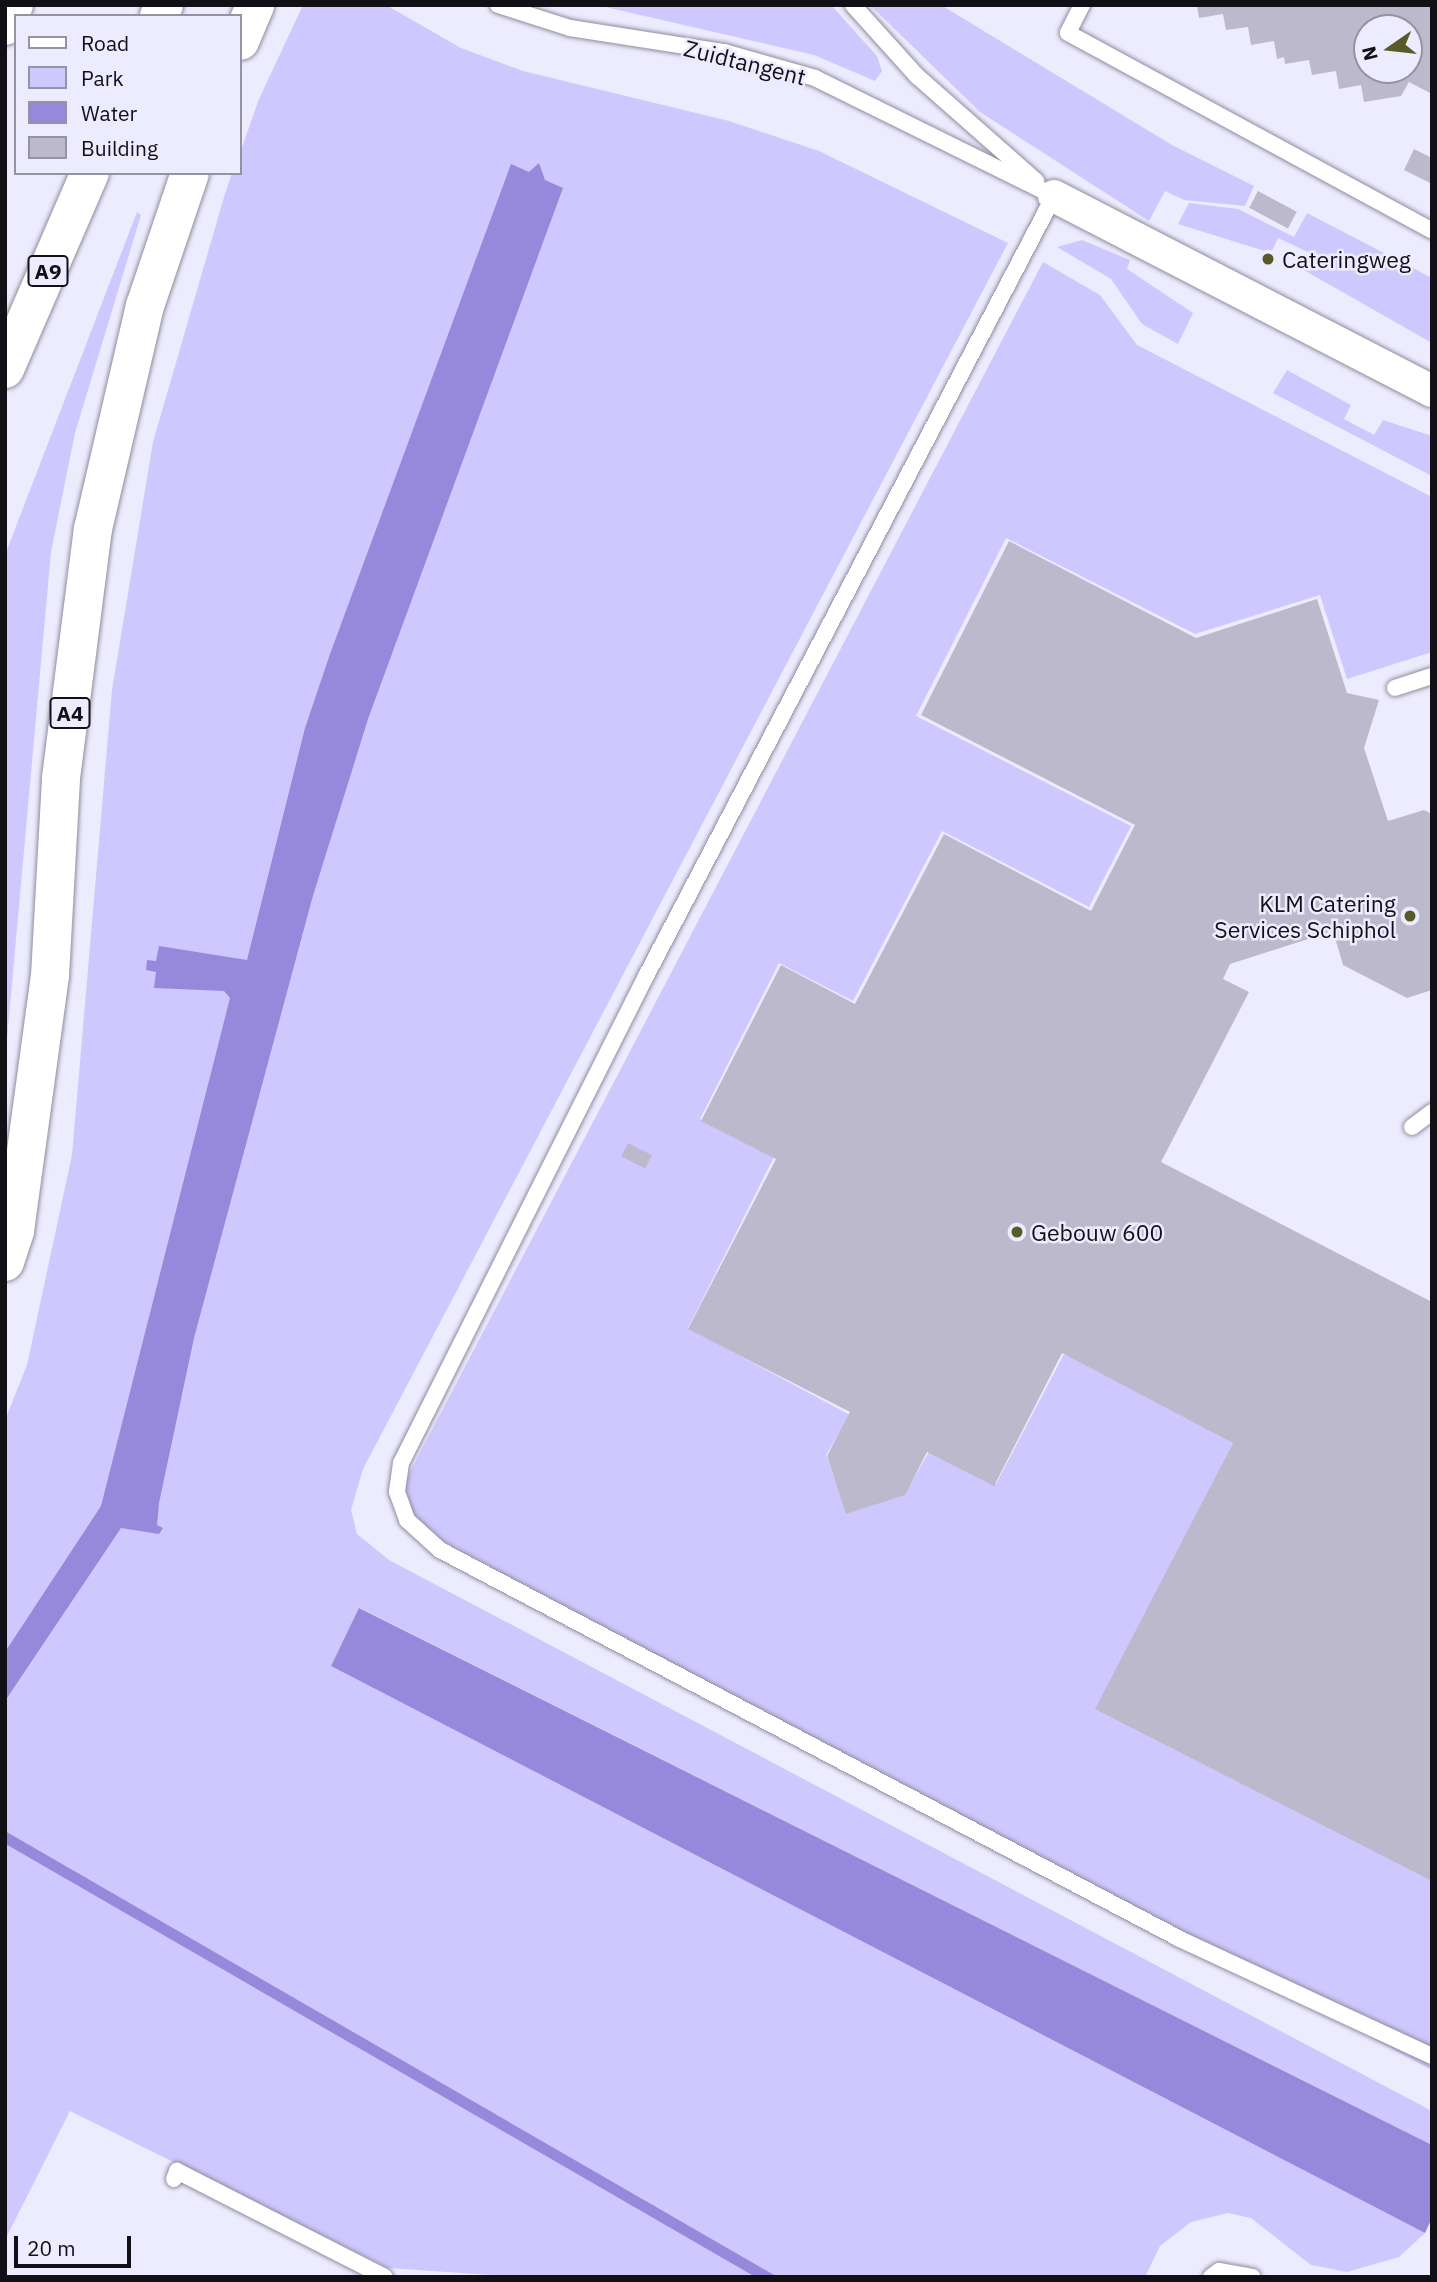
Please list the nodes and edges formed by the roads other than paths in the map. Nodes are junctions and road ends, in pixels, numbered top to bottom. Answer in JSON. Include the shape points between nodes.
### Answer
{"nodes":[{"id":1,"x":14,"y":5,"type":"edge"},
{"id":2,"x":255,"y":5,"type":"edge"},
{"id":3,"x":498,"y":5,"type":"edge"},
{"id":4,"x":853,"y":5,"type":"edge"},
{"id":5,"x":1082,"y":5,"type":"edge"},
{"id":6,"x":5,"y":26,"type":"edge"},
{"id":7,"x":242,"y":36,"type":"edge"},
{"id":8,"x":89,"y":175,"type":"edge"},
{"id":9,"x":189,"y":175,"type":"edge"},
{"id":10,"x":1054,"y":196,"type":"junction"},
{"id":11,"x":1432,"y":231,"type":"edge"},
{"id":12,"x":5,"y":369,"type":"edge"},
{"id":13,"x":1432,"y":391,"type":"edge"},
{"id":14,"x":1432,"y":676,"type":"edge"},
{"id":15,"x":1395,"y":688,"type":"dead end"},
{"id":16,"x":1432,"y":1112,"type":"edge"},
{"id":17,"x":1412,"y":1127,"type":"dead end"},
{"id":18,"x":5,"y":1262,"type":"edge"},
{"id":19,"x":1432,"y":2056,"type":"edge"},
{"id":20,"x":174,"y":2179,"type":"dead end"},
{"id":21,"x":385,"y":2277,"type":"edge"},
{"id":22,"x":1211,"y":2277,"type":"edge"},
{"id":23,"x":1252,"y":2277,"type":"edge"}],
"edges":[{"from":1,"to":6,"type":"highway"},
{"from":2,"to":7,"type":"highway"},
{"from":3,"to":10,"type":"lane","name":"Zuidtangent","via":[[570,28],[724,52],[815,78]]},
{"from":4,"to":10,"type":"lane","via":[[917,76]]},
{"from":5,"to":11,"type":"lane","via":[[1068,33]]},
{"from":8,"to":12,"type":"highway","number":"A9"},
{"from":9,"to":18,"type":"highway","number":"A4","via":[[145,306],[93,529],[61,778],[50,976],[15,1231]]},
{"from":10,"to":13,"type":"street"},
{"from":10,"to":19,"type":"lane","via":[[645,978],[401,1463],[397,1492],[407,1520],[440,1550],[1180,1939]]},
{"from":14,"to":15,"type":"lane"},
{"from":16,"to":17,"type":"lane"},
{"from":20,"to":21,"type":"lane","via":[[177,2171]]},
{"from":22,"to":23,"type":"lane","via":[[1219,2271]]}]}
